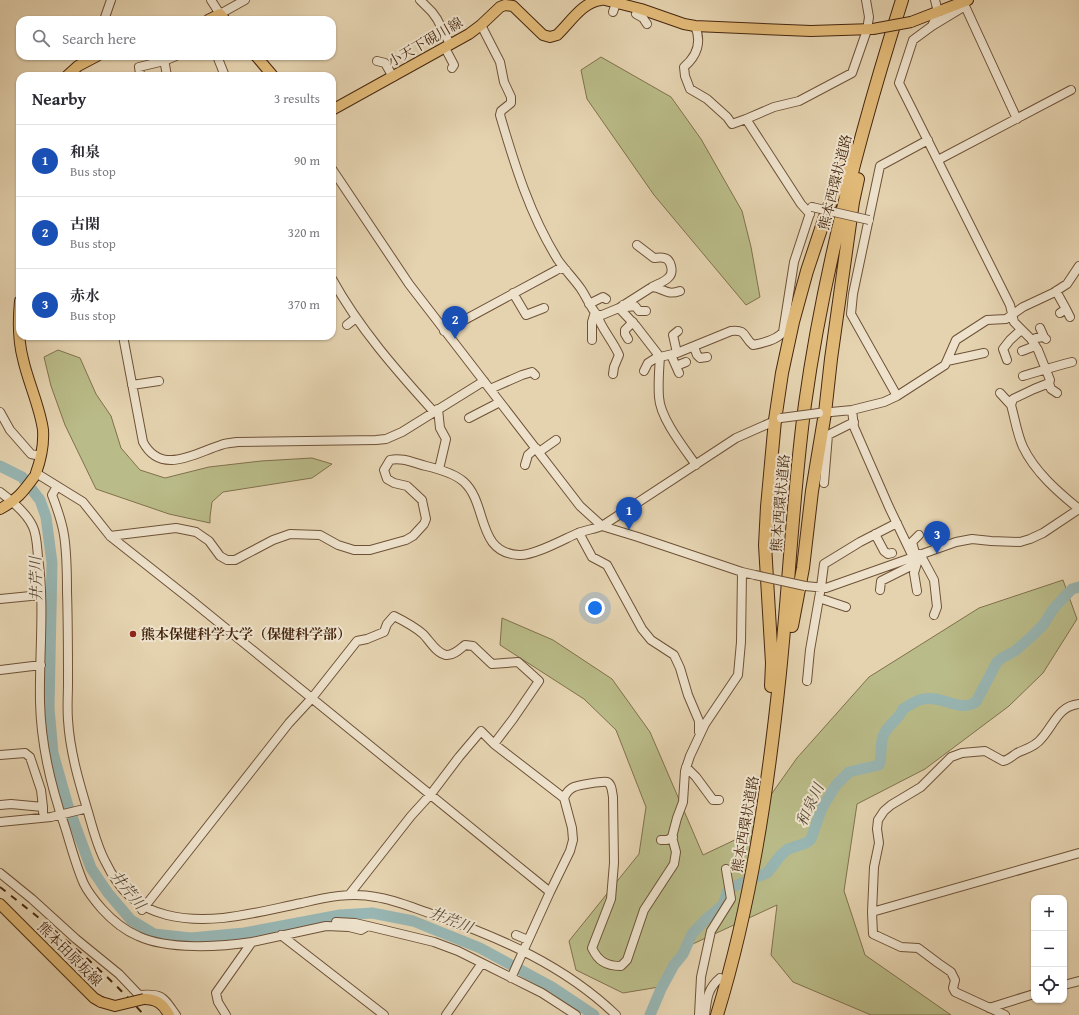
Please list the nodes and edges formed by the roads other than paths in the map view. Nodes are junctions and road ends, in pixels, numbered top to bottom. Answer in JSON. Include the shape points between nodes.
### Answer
{"nodes":[{"id":1,"x":111,"y":0,"type":"edge"},
{"id":2,"x":212,"y":0,"type":"edge"},
{"id":3,"x":245,"y":0,"type":"edge"},
{"id":4,"x":420,"y":0,"type":"edge"},
{"id":5,"x":601,"y":0,"type":"edge"},
{"id":6,"x":605,"y":0,"type":"edge"},
{"id":7,"x":866,"y":0,"type":"edge"},
{"id":8,"x":902,"y":0,"type":"edge"},
{"id":9,"x":935,"y":0,"type":"edge"},
{"id":10,"x":965,"y":2,"type":"edge"},
{"id":11,"x":938,"y":12,"type":"junction"},
{"id":12,"x":636,"y":14,"type":"junction"},
{"id":13,"x":105,"y":16,"type":"edge"},
{"id":14,"x":221,"y":16,"type":"edge"},
{"id":15,"x":223,"y":16,"type":"edge"},
{"id":16,"x":647,"y":24,"type":"dead end"},
{"id":17,"x":481,"y":25,"type":"junction"},
{"id":18,"x":695,"y":26,"type":"junction"},
{"id":19,"x":932,"y":26,"type":"junction"},
{"id":20,"x":870,"y":29,"type":"junction"},
{"id":21,"x":448,"y":46,"type":"junction"},
{"id":22,"x":89,"y":60,"type":"edge"},
{"id":23,"x":164,"y":60,"type":"joint"},
{"id":24,"x":219,"y":60,"type":"edge"},
{"id":25,"x":259,"y":60,"type":"edge"},
{"id":26,"x":377,"y":61,"type":"dead end"},
{"id":27,"x":452,"y":68,"type":"dead end"},
{"id":28,"x":71,"y":72,"type":"edge"},
{"id":29,"x":140,"y":72,"type":"edge"},
{"id":30,"x":166,"y":72,"type":"edge"},
{"id":31,"x":223,"y":72,"type":"edge"},
{"id":32,"x":270,"y":72,"type":"edge"},
{"id":33,"x":393,"y":77,"type":"junction"},
{"id":34,"x":877,"y":85,"type":"junction"},
{"id":35,"x":1071,"y":90,"type":"dead end"},
{"id":36,"x":336,"y":108,"type":"edge"},
{"id":37,"x":868,"y":116,"type":"junction"},
{"id":38,"x":746,"y":119,"type":"junction"},
{"id":39,"x":1017,"y":119,"type":"junction"},
{"id":40,"x":928,"y":140,"type":"junction"},
{"id":41,"x":938,"y":160,"type":"junction"},
{"id":42,"x":336,"y":175,"type":"edge"},
{"id":43,"x":811,"y":210,"type":"junction"},
{"id":44,"x":869,"y":220,"type":"junction"},
{"id":45,"x":637,"y":245,"type":"dead end"},
{"id":46,"x":1079,"y":266,"type":"edge"},
{"id":47,"x":566,"y":270,"type":"junction"},
{"id":48,"x":652,"y":287,"type":"junction"},
{"id":49,"x":336,"y":288,"type":"edge"},
{"id":50,"x":680,"y":291,"type":"dead end"},
{"id":51,"x":1056,"y":291,"type":"junction"},
{"id":52,"x":513,"y":293,"type":"junction"},
{"id":53,"x":606,"y":299,"type":"dead end"},
{"id":54,"x":589,"y":304,"type":"junction"},
{"id":55,"x":621,"y":307,"type":"junction"},
{"id":56,"x":544,"y":308,"type":"dead end"},
{"id":57,"x":646,"y":311,"type":"dead end"},
{"id":58,"x":596,"y":314,"type":"junction"},
{"id":59,"x":1012,"y":315,"type":"junction"},
{"id":60,"x":1070,"y":317,"type":"dead end"},
{"id":61,"x":633,"y":322,"type":"junction"},
{"id":62,"x":1040,"y":328,"type":"dead end"},
{"id":63,"x":1021,"y":330,"type":"junction"},
{"id":64,"x":444,"y":331,"type":"junction"},
{"id":65,"x":678,"y":331,"type":"dead end"},
{"id":66,"x":628,"y":338,"type":"dead end"},
{"id":67,"x":19,"y":340,"type":"edge"},
{"id":68,"x":124,"y":340,"type":"edge"},
{"id":69,"x":592,"y":340,"type":"dead end"},
{"id":70,"x":1033,"y":343,"type":"junction"},
{"id":71,"x":694,"y":347,"type":"junction"},
{"id":72,"x":1022,"y":351,"type":"dead end"},
{"id":73,"x":984,"y":353,"type":"dead end"},
{"id":74,"x":674,"y":354,"type":"junction"},
{"id":75,"x":659,"y":356,"type":"junction"},
{"id":76,"x":707,"y":357,"type":"dead end"},
{"id":77,"x":1007,"y":360,"type":"dead end"},
{"id":78,"x":946,"y":361,"type":"junction"},
{"id":79,"x":686,"y":362,"type":"dead end"},
{"id":80,"x":1072,"y":362,"type":"dead end"},
{"id":81,"x":1046,"y":370,"type":"junction"},
{"id":82,"x":644,"y":371,"type":"dead end"},
{"id":83,"x":613,"y":374,"type":"dead end"},
{"id":84,"x":535,"y":375,"type":"dead end"},
{"id":85,"x":1023,"y":376,"type":"dead end"},
{"id":86,"x":159,"y":381,"type":"dead end"},
{"id":87,"x":484,"y":381,"type":"junction"},
{"id":88,"x":1049,"y":383,"type":"junction"},
{"id":89,"x":132,"y":385,"type":"junction"},
{"id":90,"x":490,"y":389,"type":"junction"},
{"id":91,"x":1000,"y":393,"type":"dead end"},
{"id":92,"x":1057,"y":393,"type":"dead end"},
{"id":93,"x":896,"y":396,"type":"junction"},
{"id":94,"x":500,"y":402,"type":"junction"},
{"id":95,"x":1011,"y":405,"type":"junction"},
{"id":96,"x":436,"y":410,"type":"junction"},
{"id":97,"x":852,"y":410,"type":"junction"},
{"id":98,"x":0,"y":412,"type":"edge"},
{"id":99,"x":822,"y":413,"type":"junction"},
{"id":100,"x":468,"y":418,"type":"dead end"},
{"id":101,"x":778,"y":419,"type":"junction"},
{"id":102,"x":854,"y":422,"type":"junction"},
{"id":103,"x":556,"y":440,"type":"dead end"},
{"id":104,"x":537,"y":450,"type":"junction"},
{"id":105,"x":41,"y":456,"type":"junction"},
{"id":106,"x":524,"y":465,"type":"dead end"},
{"id":107,"x":696,"y":465,"type":"junction"},
{"id":108,"x":439,"y":469,"type":"junction"},
{"id":109,"x":34,"y":477,"type":"junction"},
{"id":110,"x":826,"y":480,"type":"dead end"},
{"id":111,"x":57,"y":486,"type":"junction"},
{"id":112,"x":0,"y":492,"type":"edge"},
{"id":113,"x":14,"y":501,"type":"junction"},
{"id":114,"x":0,"y":509,"type":"edge"},
{"id":115,"x":1079,"y":509,"type":"edge"},
{"id":116,"x":897,"y":523,"type":"junction"},
{"id":117,"x":602,"y":526,"type":"junction"},
{"id":118,"x":579,"y":533,"type":"junction"},
{"id":119,"x":875,"y":534,"type":"junction"},
{"id":120,"x":919,"y":535,"type":"dead end"},
{"id":121,"x":110,"y":536,"type":"junction"},
{"id":122,"x":892,"y":553,"type":"dead end"},
{"id":123,"x":917,"y":557,"type":"junction"},
{"id":124,"x":742,"y":572,"type":"junction"},
{"id":125,"x":821,"y":587,"type":"junction"},
{"id":126,"x":880,"y":590,"type":"dead end"},
{"id":127,"x":917,"y":591,"type":"dead end"},
{"id":128,"x":41,"y":595,"type":"junction"},
{"id":129,"x":819,"y":598,"type":"junction"},
{"id":130,"x":0,"y":599,"type":"edge"},
{"id":131,"x":846,"y":607,"type":"dead end"},
{"id":132,"x":934,"y":615,"type":"dead end"},
{"id":133,"x":41,"y":665,"type":"junction"},
{"id":134,"x":0,"y":670,"type":"edge"},
{"id":135,"x":780,"y":673,"type":"junction"},
{"id":136,"x":807,"y":681,"type":"dead end"},
{"id":137,"x":312,"y":698,"type":"junction"},
{"id":138,"x":1079,"y":704,"type":"edge"},
{"id":139,"x":700,"y":735,"type":"junction"},
{"id":140,"x":494,"y":744,"type":"junction"},
{"id":141,"x":0,"y":755,"type":"edge"},
{"id":142,"x":686,"y":768,"type":"junction"},
{"id":143,"x":766,"y":791,"type":"junction"},
{"id":144,"x":431,"y":794,"type":"junction"},
{"id":145,"x":564,"y":798,"type":"junction"},
{"id":146,"x":719,"y":800,"type":"dead end"},
{"id":147,"x":0,"y":805,"type":"edge"},
{"id":148,"x":43,"y":807,"type":"junction"},
{"id":149,"x":83,"y":809,"type":"dead end"},
{"id":150,"x":62,"y":815,"type":"junction"},
{"id":151,"x":44,"y":818,"type":"junction"},
{"id":152,"x":0,"y":822,"type":"edge"},
{"id":153,"x":673,"y":837,"type":"junction"},
{"id":154,"x":661,"y":840,"type":"dead end"},
{"id":155,"x":1079,"y":853,"type":"edge"},
{"id":156,"x":726,"y":869,"type":"dead end"},
{"id":157,"x":0,"y":873,"type":"edge"},
{"id":158,"x":550,"y":892,"type":"junction"},
{"id":159,"x":349,"y":895,"type":"junction"},
{"id":160,"x":0,"y":904,"type":"edge"},
{"id":161,"x":143,"y":909,"type":"junction"},
{"id":162,"x":872,"y":912,"type":"junction"},
{"id":163,"x":336,"y":922,"type":"dead end"},
{"id":164,"x":368,"y":926,"type":"junction"},
{"id":165,"x":516,"y":935,"type":"dead end"},
{"id":166,"x":278,"y":936,"type":"junction"},
{"id":167,"x":528,"y":940,"type":"junction"},
{"id":168,"x":252,"y":942,"type":"junction"},
{"id":169,"x":522,"y":954,"type":"junction"},
{"id":170,"x":482,"y":963,"type":"junction"},
{"id":171,"x":512,"y":977,"type":"junction"},
{"id":172,"x":720,"y":978,"type":"dead end"},
{"id":173,"x":1079,"y":980,"type":"edge"},
{"id":174,"x":1067,"y":984,"type":"edge"},
{"id":175,"x":1031,"y":995,"type":"edge"},
{"id":176,"x":989,"y":1008,"type":"junction"},
{"id":177,"x":169,"y":1015,"type":"edge"},
{"id":178,"x":176,"y":1015,"type":"edge"},
{"id":179,"x":226,"y":1015,"type":"edge"},
{"id":180,"x":376,"y":1015,"type":"edge"},
{"id":181,"x":384,"y":1015,"type":"edge"},
{"id":182,"x":446,"y":1015,"type":"edge"},
{"id":183,"x":576,"y":1015,"type":"edge"},
{"id":184,"x":616,"y":1015,"type":"edge"},
{"id":185,"x":699,"y":1015,"type":"edge"},
{"id":186,"x":705,"y":1015,"type":"edge"},
{"id":187,"x":717,"y":1015,"type":"edge"},
{"id":188,"x":1005,"y":1015,"type":"edge"}],
"edges":[{"from":1,"to":13,"type":"street"},
{"from":2,"to":14,"type":"street"},
{"from":3,"to":15,"type":"street"},
{"from":4,"to":21,"type":"street","via":[[437,19]]},
{"from":5,"to":17,"type":"main road","name":"小天下硯川線","via":[[587,5],[557,35],[550,37],[543,35],[512,6],[500,7]]},
{"from":6,"to":12,"type":"main road","via":[[615,8]]},
{"from":7,"to":20,"type":"street"},
{"from":8,"to":34,"type":"highway","name":"熊本西環状道路"},
{"from":9,"to":11,"type":"street"},
{"from":10,"to":11,"type":"main road"},
{"from":10,"to":19,"type":"street"},
{"from":10,"to":39,"type":"street"},
{"from":11,"to":19,"type":"street"},
{"from":11,"to":20,"type":"main road","bridge":true,"via":[[911,22]]},
{"from":12,"to":16,"type":"street"},
{"from":12,"to":18,"type":"main road"},
{"from":17,"to":21,"type":"main road","name":"小天下硯川線"},
{"from":17,"to":47,"type":"street","via":[[500,62],[504,82],[511,97],[511,103],[500,115],[517,172],[537,222]]},
{"from":18,"to":20,"type":"main road","via":[[784,31]]},
{"from":18,"to":38,"type":"street","via":[[699,40],[693,60],[684,67],[690,89],[707,99],[732,124]]},
{"from":19,"to":40,"type":"street","via":[[913,40],[899,83]]},
{"from":20,"to":38,"type":"street","via":[[852,73],[799,101],[774,107]]},
{"from":21,"to":27,"type":"street","via":[[454,65]]},
{"from":21,"to":33,"type":"main road","name":"小天下硯川線"},
{"from":22,"to":28,"type":"main road"},
{"from":23,"to":29,"type":"street","via":[[140,67]]},
{"from":23,"to":30,"type":"street"},
{"from":24,"to":31,"type":"street"},
{"from":25,"to":32,"type":"main road"},
{"from":26,"to":33,"type":"street","via":[[385,63]]},
{"from":33,"to":36,"type":"main road","name":"小天下硯川線"},
{"from":34,"to":37,"type":"highway","name":"熊本西環状道路"},
{"from":34,"to":99,"type":"highway","via":[[853,202]]},
{"from":35,"to":39,"type":"street"},
{"from":37,"to":101,"type":"highway","via":[[843,169],[807,271],[782,373]]},
{"from":37,"to":135,"type":"highway","name":"熊本西環状道路","via":[[836,237],[818,322],[805,405]]},
{"from":38,"to":43,"type":"street","via":[[801,204]]},
{"from":39,"to":41,"type":"street"},
{"from":40,"to":41,"type":"street"},
{"from":40,"to":44,"type":"street","via":[[880,166]]},
{"from":41,"to":59,"type":"street","via":[[1010,305]]},
{"from":42,"to":64,"type":"street","via":[[409,284]]},
{"from":43,"to":44,"type":"street","bridge":true},
{"from":43,"to":71,"type":"street","via":[[794,262],[781,335],[753,345],[745,333],[739,330],[731,331]]},
{"from":44,"to":93,"type":"street","via":[[851,314]]},
{"from":45,"to":48,"type":"street","via":[[654,258],[668,260],[672,268],[669,278]]},
{"from":46,"to":51,"type":"street","via":[[1067,284]]},
{"from":47,"to":52,"type":"street","via":[[560,268]]},
{"from":47,"to":54,"type":"street","via":[[582,290]]},
{"from":48,"to":50,"type":"street","via":[[668,293]]},
{"from":48,"to":55,"type":"street"},
{"from":49,"to":96,"type":"street","via":[[350,318]]},
{"from":51,"to":59,"type":"street"},
{"from":51,"to":60,"type":"street","via":[[1063,311]]},
{"from":52,"to":56,"type":"street","via":[[526,316]]},
{"from":52,"to":64,"type":"street"},
{"from":53,"to":54,"type":"street","via":[[603,297]]},
{"from":54,"to":58,"type":"street"},
{"from":55,"to":57,"type":"street","via":[[635,306],[640,311]]},
{"from":55,"to":58,"type":"street","via":[[602,315]]},
{"from":55,"to":61,"type":"street"},
{"from":58,"to":69,"type":"street","via":[[592,322]]},
{"from":58,"to":83,"type":"street","via":[[619,354]]},
{"from":59,"to":63,"type":"street"},
{"from":59,"to":78,"type":"street","via":[[1006,319],[987,320],[956,340]]},
{"from":61,"to":66,"type":"street","via":[[625,330]]},
{"from":61,"to":75,"type":"street"},
{"from":62,"to":70,"type":"street","via":[[1045,338],[1036,338]]},
{"from":63,"to":70,"type":"street"},
{"from":63,"to":77,"type":"street","via":[[1004,348]]},
{"from":64,"to":87,"type":"street"},
{"from":65,"to":74,"type":"street","via":[[673,334]]},
{"from":67,"to":105,"type":"main road","via":[[42,429]]},
{"from":68,"to":89,"type":"street"},
{"from":70,"to":72,"type":"street"},
{"from":70,"to":81,"type":"street"},
{"from":71,"to":74,"type":"street"},
{"from":71,"to":76,"type":"street","via":[[700,358]]},
{"from":73,"to":78,"type":"street"},
{"from":74,"to":75,"type":"street"},
{"from":74,"to":79,"type":"street","via":[[678,370]]},
{"from":75,"to":82,"type":"street","via":[[648,363]]},
{"from":75,"to":107,"type":"street","via":[[659,398],[662,410]]},
{"from":78,"to":93,"type":"street","via":[[945,365]]},
{"from":80,"to":81,"type":"street"},
{"from":81,"to":85,"type":"street"},
{"from":81,"to":88,"type":"street"},
{"from":84,"to":90,"type":"street","via":[[532,372],[522,374]]},
{"from":86,"to":89,"type":"street"},
{"from":87,"to":90,"type":"street"},
{"from":87,"to":96,"type":"street"},
{"from":88,"to":92,"type":"street","via":[[1051,389]]},
{"from":88,"to":95,"type":"street","via":[[1014,399]]},
{"from":89,"to":96,"type":"street","via":[[143,442],[147,450],[168,460],[178,460],[223,444],[237,442],[386,439]]},
{"from":90,"to":94,"type":"street"},
{"from":91,"to":95,"type":"street"},
{"from":93,"to":97,"type":"street","via":[[884,402]]},
{"from":94,"to":100,"type":"street"},
{"from":94,"to":104,"type":"street"},
{"from":95,"to":115,"type":"street","via":[[1023,446],[1030,460]]},
{"from":96,"to":108,"type":"street","via":[[440,428],[446,439]]},
{"from":97,"to":99,"type":"street"},
{"from":97,"to":102,"type":"street"},
{"from":98,"to":105,"type":"street","via":[[10,430],[32,454]]},
{"from":99,"to":101,"type":"street","bridge":true},
{"from":99,"to":135,"type":"highway","via":[[803,568],[788,648]]},
{"from":101,"to":107,"type":"street","via":[[736,438]]},
{"from":101,"to":143,"type":"highway","via":[[765,545],[772,663]]},
{"from":102,"to":110,"type":"street","via":[[828,435]]},
{"from":102,"to":116,"type":"street"},
{"from":103,"to":104,"type":"street"},
{"from":104,"to":106,"type":"street","via":[[528,455]]},
{"from":104,"to":117,"type":"street","via":[[580,506]]},
{"from":105,"to":109,"type":"main road"},
{"from":107,"to":117,"type":"street"},
{"from":108,"to":118,"type":"street","via":[[465,483],[476,498],[484,528],[494,545],[506,553],[520,556]]},
{"from":108,"to":121,"type":"street","via":[[398,458],[390,460],[384,470],[387,479],[407,486],[422,500],[426,519],[413,536],[406,540],[370,550],[354,550],[320,535],[290,534],[235,560],[227,560],[220,556],[209,541],[196,532],[176,528]]},
{"from":109,"to":111,"type":"street"},
{"from":109,"to":113,"type":"main road"},
{"from":111,"to":121,"type":"street","via":[[83,502]]},
{"from":111,"to":161,"type":"street","via":[[52,495],[64,536],[67,566],[68,719],[72,755],[104,859],[119,886]]},
{"from":112,"to":113,"type":"street"},
{"from":113,"to":114,"type":"main road"},
{"from":113,"to":128,"type":"street","via":[[33,527],[40,569]]},
{"from":115,"to":123,"type":"street","via":[[1030,539],[1014,542],[972,539],[956,542]]},
{"from":116,"to":119,"type":"street"},
{"from":116,"to":123,"type":"street"},
{"from":117,"to":118,"type":"street"},
{"from":117,"to":124,"type":"street"},
{"from":118,"to":139,"type":"street","via":[[592,557],[607,565],[642,629],[651,640],[674,655],[699,720]]},
{"from":119,"to":122,"type":"street","via":[[884,551]]},
{"from":119,"to":125,"type":"street","via":[[824,564]]},
{"from":120,"to":123,"type":"street","via":[[912,542]]},
{"from":121,"to":137,"type":"street"},
{"from":123,"to":125,"type":"street","via":[[826,588]]},
{"from":123,"to":126,"type":"street","via":[[881,581]]},
{"from":123,"to":127,"type":"street","via":[[914,573]]},
{"from":123,"to":132,"type":"street","via":[[934,580],[937,607]]},
{"from":124,"to":125,"type":"street","bridge":true,"via":[[805,586]]},
{"from":124,"to":139,"type":"street","via":[[742,642],[738,675]]},
{"from":125,"to":129,"type":"street"},
{"from":128,"to":130,"type":"street"},
{"from":128,"to":133,"type":"street"},
{"from":129,"to":131,"type":"street"},
{"from":129,"to":136,"type":"street"},
{"from":133,"to":134,"type":"street"},
{"from":133,"to":150,"type":"street","via":[[42,734],[46,761]]},
{"from":135,"to":143,"type":"highway","name":"熊本西環状道路"},
{"from":137,"to":140,"type":"street","via":[[357,641],[384,632],[394,616],[423,634],[439,652],[453,654],[465,645],[473,646],[492,664],[518,662],[539,681]]},
{"from":137,"to":144,"type":"street"},
{"from":137,"to":161,"type":"street","via":[[289,723]]},
{"from":138,"to":162,"type":"street","via":[[1065,708],[1041,740],[1009,760],[1003,761],[984,750],[951,757],[921,787],[884,811],[878,820],[879,842],[874,867]]},
{"from":139,"to":142,"type":"street"},
{"from":140,"to":144,"type":"street","via":[[481,731]]},
{"from":140,"to":145,"type":"street"},
{"from":141,"to":148,"type":"street","via":[[25,753],[30,757],[41,790]]},
{"from":142,"to":146,"type":"street","via":[[713,800]]},
{"from":142,"to":153,"type":"street","via":[[683,802]]},
{"from":143,"to":187,"type":"highway","name":"熊本西環状道路","via":[[740,930]]},
{"from":144,"to":158,"type":"street"},
{"from":144,"to":159,"type":"street"},
{"from":145,"to":153,"type":"street","via":[[566,792],[574,787],[600,782],[607,782],[612,789],[614,863],[611,899],[592,948],[600,961],[613,966],[621,966],[627,960],[644,910],[674,864],[676,852]]},
{"from":145,"to":158,"type":"street","via":[[573,840]]},
{"from":147,"to":148,"type":"street"},
{"from":148,"to":151,"type":"street"},
{"from":149,"to":150,"type":"street"},
{"from":150,"to":151,"type":"street"},
{"from":150,"to":168,"type":"street","via":[[87,889],[109,916],[126,930],[139,937],[180,946],[206,947]]},
{"from":151,"to":152,"type":"street"},
{"from":153,"to":154,"type":"street"},
{"from":155,"to":162,"type":"street"},
{"from":156,"to":185,"type":"street","via":[[731,899],[711,931],[701,978]]},
{"from":157,"to":178,"type":"street","via":[[119,974],[139,995],[154,994],[164,998]]},
{"from":158,"to":167,"type":"street"},
{"from":159,"to":161,"type":"street","via":[[327,897],[236,917],[184,919]]},
{"from":159,"to":169,"type":"street","via":[[377,897],[417,909],[480,931]]},
{"from":160,"to":177,"type":"main road","name":"熊本田原坂線","bridge":true,"via":[[94,998],[115,1006],[144,999],[156,1000]]},
{"from":162,"to":176,"type":"street","via":[[873,934],[901,948],[918,948],[951,972],[955,980],[955,992]]},
{"from":163,"to":164,"type":"street"},
{"from":164,"to":166,"type":"street","via":[[361,930],[326,926]]},
{"from":164,"to":170,"type":"street","via":[[434,942]]},
{"from":165,"to":167,"type":"street"},
{"from":166,"to":168,"type":"street"},
{"from":166,"to":180,"type":"street"},
{"from":166,"to":181,"type":"street"},
{"from":167,"to":169,"type":"street"},
{"from":168,"to":179,"type":"street","via":[[216,993]]},
{"from":169,"to":171,"type":"street"},
{"from":169,"to":184,"type":"street","via":[[569,977]]},
{"from":170,"to":171,"type":"street"},
{"from":170,"to":182,"type":"street"},
{"from":171,"to":183,"type":"street"},
{"from":172,"to":186,"type":"street","via":[[710,990]]},
{"from":173,"to":174,"type":"street"},
{"from":175,"to":176,"type":"street"},
{"from":176,"to":188,"type":"street"}]}
